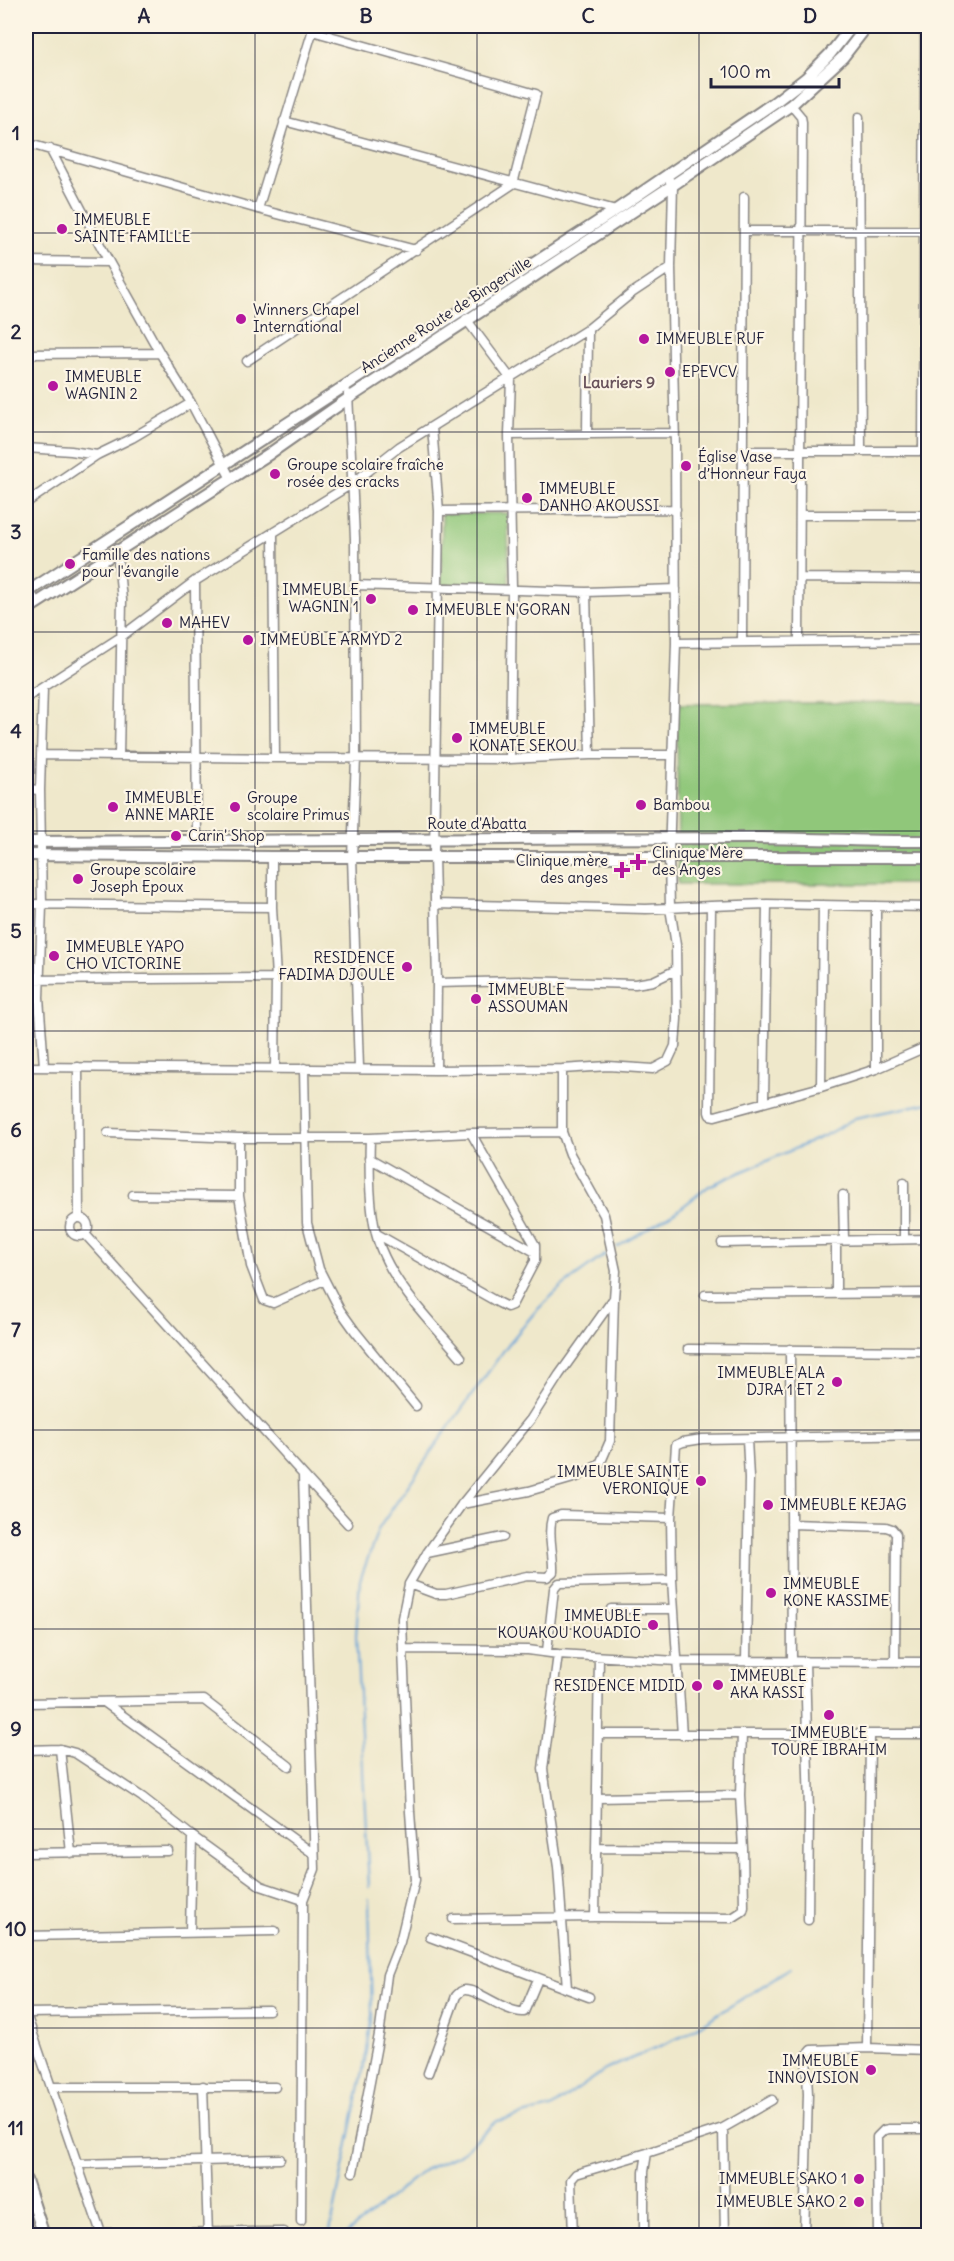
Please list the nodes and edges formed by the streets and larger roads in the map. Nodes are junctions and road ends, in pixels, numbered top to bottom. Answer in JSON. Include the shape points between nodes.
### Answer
{"nodes":[{"id":1,"x":852,"y":26,"type":"edge"},
{"id":2,"x":867,"y":26,"type":"edge"},
{"id":3,"x":313,"y":28,"type":"edge"},
{"id":4,"x":900,"y":29,"type":"dead end"},
{"id":5,"x":927,"y":30,"type":"edge"},
{"id":6,"x":926,"y":85,"type":"edge"},
{"id":7,"x":791,"y":105,"type":"junction"},
{"id":8,"x":859,"y":117,"type":"dead end"},
{"id":9,"x":284,"y":121,"type":"junction"},
{"id":10,"x":26,"y":144,"type":"edge"},
{"id":11,"x":926,"y":148,"type":"edge"},
{"id":12,"x":50,"y":149,"type":"junction"},
{"id":13,"x":666,"y":176,"type":"junction"},
{"id":14,"x":513,"y":184,"type":"junction"},
{"id":15,"x":673,"y":185,"type":"junction"},
{"id":16,"x":744,"y":197,"type":"dead end"},
{"id":17,"x":258,"y":209,"type":"junction"},
{"id":18,"x":616,"y":210,"type":"junction"},
{"id":19,"x":744,"y":231,"type":"junction"},
{"id":20,"x":801,"y":231,"type":"junction"},
{"id":21,"x":858,"y":231,"type":"junction"},
{"id":22,"x":924,"y":231,"type":"junction"},
{"id":23,"x":416,"y":250,"type":"junction"},
{"id":24,"x":26,"y":261,"type":"edge"},
{"id":25,"x":109,"y":262,"type":"junction"},
{"id":26,"x":671,"y":267,"type":"junction"},
{"id":27,"x":466,"y":320,"type":"junction"},
{"id":28,"x":588,"y":329,"type":"junction"},
{"id":29,"x":160,"y":353,"type":"junction"},
{"id":30,"x":26,"y":354,"type":"edge"},
{"id":31,"x":247,"y":361,"type":"dead end"},
{"id":32,"x":511,"y":379,"type":"junction"},
{"id":33,"x":347,"y":385,"type":"junction"},
{"id":34,"x":349,"y":398,"type":"junction"},
{"id":35,"x":191,"y":403,"type":"junction"},
{"id":36,"x":432,"y":427,"type":"junction"},
{"id":37,"x":675,"y":433,"type":"junction"},
{"id":38,"x":587,"y":434,"type":"junction"},
{"id":39,"x":509,"y":435,"type":"junction"},
{"id":40,"x":26,"y":448,"type":"edge"},
{"id":41,"x":742,"y":451,"type":"junction"},
{"id":42,"x":799,"y":451,"type":"junction"},
{"id":43,"x":861,"y":451,"type":"junction"},
{"id":44,"x":926,"y":451,"type":"edge"},
{"id":45,"x":97,"y":455,"type":"junction"},
{"id":46,"x":224,"y":466,"type":"junction"},
{"id":47,"x":230,"y":477,"type":"junction"},
{"id":48,"x":353,"y":483,"type":"junction"},
{"id":49,"x":26,"y":504,"type":"edge"},
{"id":50,"x":676,"y":509,"type":"junction"},
{"id":51,"x":511,"y":510,"type":"junction"},
{"id":52,"x":439,"y":511,"type":"junction"},
{"id":53,"x":800,"y":515,"type":"junction"},
{"id":54,"x":928,"y":515,"type":"edge"},
{"id":55,"x":273,"y":534,"type":"junction"},
{"id":56,"x":117,"y":549,"type":"junction"},
{"id":57,"x":800,"y":578,"type":"junction"},
{"id":58,"x":928,"y":579,"type":"edge"},
{"id":59,"x":195,"y":581,"type":"junction"},
{"id":60,"x":355,"y":585,"type":"junction"},
{"id":61,"x":436,"y":586,"type":"junction"},
{"id":62,"x":512,"y":589,"type":"junction"},
{"id":63,"x":676,"y":589,"type":"junction"},
{"id":64,"x":27,"y":590,"type":"edge"},
{"id":65,"x":586,"y":592,"type":"junction"},
{"id":66,"x":37,"y":603,"type":"junction"},
{"id":67,"x":26,"y":610,"type":"edge"},
{"id":68,"x":122,"y":636,"type":"junction"},
{"id":69,"x":928,"y":640,"type":"edge"},
{"id":70,"x":742,"y":641,"type":"junction"},
{"id":71,"x":799,"y":641,"type":"junction"},
{"id":72,"x":676,"y":643,"type":"junction"},
{"id":73,"x":43,"y":688,"type":"junction"},
{"id":74,"x":26,"y":698,"type":"edge"},
{"id":75,"x":42,"y":755,"type":"junction"},
{"id":76,"x":590,"y":755,"type":"junction"},
{"id":77,"x":672,"y":755,"type":"junction"},
{"id":78,"x":119,"y":756,"type":"junction"},
{"id":79,"x":275,"y":758,"type":"junction"},
{"id":80,"x":356,"y":758,"type":"junction"},
{"id":81,"x":197,"y":759,"type":"junction"},
{"id":82,"x":435,"y":759,"type":"junction"},
{"id":83,"x":510,"y":759,"type":"junction"},
{"id":84,"x":26,"y":789,"type":"edge"},
{"id":85,"x":40,"y":789,"type":"junction"},
{"id":86,"x":352,"y":838,"type":"junction"},
{"id":87,"x":670,"y":838,"type":"junction"},
{"id":88,"x":198,"y":840,"type":"junction"},
{"id":89,"x":434,"y":840,"type":"junction"},
{"id":90,"x":928,"y":841,"type":"edge"},
{"id":91,"x":26,"y":842,"type":"edge"},
{"id":92,"x":40,"y":842,"type":"junction"},
{"id":93,"x":26,"y":855,"type":"edge"},
{"id":94,"x":40,"y":855,"type":"junction"},
{"id":95,"x":434,"y":856,"type":"junction"},
{"id":96,"x":272,"y":857,"type":"junction"},
{"id":97,"x":352,"y":857,"type":"junction"},
{"id":98,"x":669,"y":857,"type":"junction"},
{"id":99,"x":928,"y":857,"type":"edge"},
{"id":100,"x":26,"y":904,"type":"edge"},
{"id":101,"x":435,"y":904,"type":"junction"},
{"id":102,"x":767,"y":904,"type":"junction"},
{"id":103,"x":42,"y":905,"type":"junction"},
{"id":104,"x":823,"y":905,"type":"junction"},
{"id":105,"x":272,"y":906,"type":"junction"},
{"id":106,"x":711,"y":906,"type":"junction"},
{"id":107,"x":876,"y":906,"type":"junction"},
{"id":108,"x":928,"y":906,"type":"edge"},
{"id":109,"x":670,"y":908,"type":"junction"},
{"id":110,"x":676,"y":970,"type":"junction"},
{"id":111,"x":276,"y":978,"type":"junction"},
{"id":112,"x":39,"y":979,"type":"junction"},
{"id":113,"x":26,"y":980,"type":"edge"},
{"id":114,"x":437,"y":983,"type":"junction"},
{"id":115,"x":928,"y":1046,"type":"edge"},
{"id":116,"x":44,"y":1066,"type":"junction"},
{"id":117,"x":78,"y":1066,"type":"junction"},
{"id":118,"x":26,"y":1067,"type":"edge"},
{"id":119,"x":275,"y":1068,"type":"junction"},
{"id":120,"x":304,"y":1068,"type":"junction"},
{"id":121,"x":359,"y":1068,"type":"junction"},
{"id":122,"x":562,"y":1068,"type":"junction"},
{"id":123,"x":876,"y":1069,"type":"junction"},
{"id":124,"x":436,"y":1070,"type":"junction"},
{"id":125,"x":821,"y":1087,"type":"junction"},
{"id":126,"x":764,"y":1102,"type":"junction"},
{"id":127,"x":471,"y":1132,"type":"junction"},
{"id":128,"x":562,"y":1132,"type":"junction"},
{"id":129,"x":108,"y":1133,"type":"dead end"},
{"id":130,"x":305,"y":1137,"type":"junction"},
{"id":131,"x":239,"y":1138,"type":"junction"},
{"id":132,"x":370,"y":1138,"type":"junction"},
{"id":133,"x":369,"y":1158,"type":"junction"},
{"id":134,"x":904,"y":1183,"type":"dead end"},
{"id":135,"x":133,"y":1195,"type":"dead end"},
{"id":136,"x":843,"y":1195,"type":"dead end"},
{"id":137,"x":239,"y":1196,"type":"junction"},
{"id":138,"x":79,"y":1218,"type":"junction"},
{"id":139,"x":85,"y":1234,"type":"junction"},
{"id":140,"x":377,"y":1234,"type":"junction"},
{"id":141,"x":904,"y":1239,"type":"junction"},
{"id":142,"x":928,"y":1239,"type":"edge"},
{"id":143,"x":840,"y":1240,"type":"junction"},
{"id":144,"x":722,"y":1243,"type":"dead end"},
{"id":145,"x":535,"y":1252,"type":"junction"},
{"id":146,"x":324,"y":1280,"type":"junction"},
{"id":147,"x":836,"y":1293,"type":"junction"},
{"id":148,"x":928,"y":1293,"type":"edge"},
{"id":149,"x":705,"y":1295,"type":"dead end"},
{"id":150,"x":614,"y":1298,"type":"junction"},
{"id":151,"x":688,"y":1349,"type":"dead end"},
{"id":152,"x":790,"y":1349,"type":"junction"},
{"id":153,"x":928,"y":1351,"type":"edge"},
{"id":154,"x":461,"y":1357,"type":"dead end"},
{"id":155,"x":416,"y":1407,"type":"dead end"},
{"id":156,"x":928,"y":1434,"type":"edge"},
{"id":157,"x":792,"y":1436,"type":"junction"},
{"id":158,"x":747,"y":1439,"type":"junction"},
{"id":159,"x":303,"y":1475,"type":"junction"},
{"id":160,"x":462,"y":1504,"type":"junction"},
{"id":161,"x":671,"y":1518,"type":"junction"},
{"id":162,"x":348,"y":1524,"type":"dead end"},
{"id":163,"x":791,"y":1524,"type":"junction"},
{"id":164,"x":503,"y":1537,"type":"dead end"},
{"id":165,"x":427,"y":1553,"type":"junction"},
{"id":166,"x":672,"y":1580,"type":"junction"},
{"id":167,"x":792,"y":1583,"type":"junction"},
{"id":168,"x":837,"y":1583,"type":"dead end"},
{"id":169,"x":409,"y":1584,"type":"junction"},
{"id":170,"x":612,"y":1609,"type":"dead end"},
{"id":171,"x":673,"y":1610,"type":"junction"},
{"id":172,"x":403,"y":1649,"type":"junction"},
{"id":173,"x":547,"y":1652,"type":"junction"},
{"id":174,"x":558,"y":1653,"type":"junction"},
{"id":175,"x":599,"y":1657,"type":"junction"},
{"id":176,"x":677,"y":1661,"type":"junction"},
{"id":177,"x":746,"y":1661,"type":"junction"},
{"id":178,"x":792,"y":1661,"type":"junction"},
{"id":179,"x":806,"y":1661,"type":"junction"},
{"id":180,"x":895,"y":1662,"type":"junction"},
{"id":181,"x":928,"y":1662,"type":"edge"},
{"id":182,"x":103,"y":1702,"type":"junction"},
{"id":183,"x":26,"y":1703,"type":"edge"},
{"id":184,"x":808,"y":1733,"type":"junction"},
{"id":185,"x":598,"y":1734,"type":"junction"},
{"id":186,"x":742,"y":1734,"type":"junction"},
{"id":187,"x":870,"y":1734,"type":"junction"},
{"id":188,"x":928,"y":1734,"type":"edge"},
{"id":189,"x":682,"y":1735,"type":"junction"},
{"id":190,"x":60,"y":1749,"type":"junction"},
{"id":191,"x":26,"y":1750,"type":"edge"},
{"id":192,"x":289,"y":1766,"type":"dead end"},
{"id":193,"x":740,"y":1795,"type":"junction"},
{"id":194,"x":598,"y":1798,"type":"junction"},
{"id":195,"x":192,"y":1836,"type":"junction"},
{"id":196,"x":597,"y":1848,"type":"junction"},
{"id":197,"x":743,"y":1849,"type":"junction"},
{"id":198,"x":168,"y":1851,"type":"dead end"},
{"id":199,"x":71,"y":1852,"type":"junction"},
{"id":200,"x":26,"y":1853,"type":"edge"},
{"id":201,"x":314,"y":1854,"type":"junction"},
{"id":202,"x":303,"y":1900,"type":"junction"},
{"id":203,"x":595,"y":1917,"type":"junction"},
{"id":204,"x":453,"y":1919,"type":"dead end"},
{"id":205,"x":561,"y":1919,"type":"junction"},
{"id":206,"x":808,"y":1920,"type":"dead end"},
{"id":207,"x":274,"y":1930,"type":"dead end"},
{"id":208,"x":189,"y":1932,"type":"junction"},
{"id":209,"x":26,"y":1936,"type":"edge"},
{"id":210,"x":430,"y":1937,"type":"dead end"},
{"id":211,"x":538,"y":1979,"type":"junction"},
{"id":212,"x":567,"y":1988,"type":"junction"},
{"id":213,"x":589,"y":1997,"type":"dead end"},
{"id":214,"x":269,"y":2010,"type":"dead end"},
{"id":215,"x":26,"y":2013,"type":"edge"},
{"id":216,"x":867,"y":2048,"type":"junction"},
{"id":217,"x":928,"y":2050,"type":"edge"},
{"id":218,"x":428,"y":2073,"type":"dead end"},
{"id":219,"x":203,"y":2086,"type":"junction"},
{"id":220,"x":275,"y":2086,"type":"dead end"},
{"id":221,"x":51,"y":2087,"type":"junction"},
{"id":222,"x":772,"y":2100,"type":"dead end"},
{"id":223,"x":723,"y":2128,"type":"junction"},
{"id":224,"x":928,"y":2129,"type":"edge"},
{"id":225,"x":647,"y":2153,"type":"junction"},
{"id":226,"x":280,"y":2158,"type":"dead end"},
{"id":227,"x":206,"y":2160,"type":"junction"},
{"id":228,"x":77,"y":2164,"type":"junction"},
{"id":229,"x":353,"y":2172,"type":"dead end"},
{"id":230,"x":26,"y":2180,"type":"edge"},
{"id":231,"x":26,"y":2204,"type":"edge"},
{"id":232,"x":301,"y":2221,"type":"dead end"},
{"id":233,"x":284,"y":2232,"type":"dead end"},
{"id":234,"x":102,"y":2234,"type":"edge"},
{"id":235,"x":36,"y":2235,"type":"edge"},
{"id":236,"x":44,"y":2235,"type":"edge"},
{"id":237,"x":208,"y":2235,"type":"edge"},
{"id":238,"x":573,"y":2235,"type":"edge"},
{"id":239,"x":644,"y":2235,"type":"edge"},
{"id":240,"x":725,"y":2235,"type":"edge"},
{"id":241,"x":804,"y":2235,"type":"edge"},
{"id":242,"x":878,"y":2235,"type":"edge"}],
"edges":[{"from":1,"to":13,"type":"street","name":"Ancienne Route de Bingerville","via":[[806,78]]},
{"from":2,"to":7,"type":"street","name":"Ancienne Route de Bingerville","via":[[843,57]]},
{"from":3,"to":9,"type":"street"},
{"from":3,"to":14,"type":"street","via":[[536,94]]},
{"from":4,"to":5,"type":"street"},
{"from":5,"to":6,"type":"street"},
{"from":6,"to":11,"type":"street"},
{"from":7,"to":15,"type":"street","name":"Ancienne Route de Bingerville"},
{"from":7,"to":20,"type":"street","via":[[801,117]]},
{"from":8,"to":21,"type":"street"},
{"from":9,"to":14,"type":"street"},
{"from":9,"to":17,"type":"street"},
{"from":10,"to":12,"type":"street"},
{"from":11,"to":22,"type":"street"},
{"from":12,"to":17,"type":"street"},
{"from":12,"to":25,"type":"street"},
{"from":13,"to":15,"type":"street"},
{"from":13,"to":18,"type":"street","name":"Ancienne Route de Bingerville"},
{"from":14,"to":18,"type":"street"},
{"from":14,"to":23,"type":"street"},
{"from":15,"to":26,"type":"street"},
{"from":15,"to":27,"type":"street","name":"Ancienne Route de Bingerville"},
{"from":16,"to":19,"type":"street"},
{"from":17,"to":23,"type":"street"},
{"from":18,"to":33,"type":"street","name":"Ancienne Route de Bingerville"},
{"from":19,"to":20,"type":"street"},
{"from":19,"to":41,"type":"street"},
{"from":20,"to":21,"type":"street"},
{"from":20,"to":42,"type":"street"},
{"from":21,"to":22,"type":"street"},
{"from":21,"to":43,"type":"street"},
{"from":22,"to":44,"type":"street"},
{"from":23,"to":31,"type":"street"},
{"from":24,"to":25,"type":"street"},
{"from":25,"to":29,"type":"street"},
{"from":26,"to":28,"type":"street"},
{"from":26,"to":37,"type":"street"},
{"from":27,"to":32,"type":"street"},
{"from":27,"to":34,"type":"street","name":"Ancienne Route de Bingerville"},
{"from":28,"to":32,"type":"street"},
{"from":28,"to":38,"type":"street"},
{"from":29,"to":30,"type":"street"},
{"from":29,"to":35,"type":"street"},
{"from":32,"to":36,"type":"street"},
{"from":32,"to":39,"type":"street"},
{"from":33,"to":34,"type":"street"},
{"from":33,"to":46,"type":"street","name":"Ancienne Route de Bingerville"},
{"from":34,"to":47,"type":"street","name":"Ancienne Route de Bingerville"},
{"from":34,"to":48,"type":"street"},
{"from":35,"to":45,"type":"street"},
{"from":35,"to":46,"type":"street"},
{"from":36,"to":48,"type":"street"},
{"from":36,"to":52,"type":"street"},
{"from":37,"to":38,"type":"street"},
{"from":37,"to":50,"type":"street"},
{"from":38,"to":39,"type":"street"},
{"from":39,"to":51,"type":"street"},
{"from":40,"to":45,"type":"street"},
{"from":41,"to":42,"type":"street"},
{"from":41,"to":70,"type":"street"},
{"from":42,"to":43,"type":"street"},
{"from":42,"to":53,"type":"street"},
{"from":43,"to":44,"type":"street"},
{"from":45,"to":49,"type":"street"},
{"from":46,"to":47,"type":"street"},
{"from":46,"to":64,"type":"street","name":"Ancienne Route de Bingerville"},
{"from":47,"to":56,"type":"street","name":"Ancienne Route de Bingerville"},
{"from":48,"to":55,"type":"street"},
{"from":48,"to":60,"type":"street"},
{"from":50,"to":51,"type":"street"},
{"from":50,"to":63,"type":"street"},
{"from":51,"to":52,"type":"street"},
{"from":51,"to":62,"type":"street"},
{"from":52,"to":61,"type":"street"},
{"from":53,"to":54,"type":"street"},
{"from":53,"to":57,"type":"street"},
{"from":55,"to":59,"type":"street"},
{"from":55,"to":79,"type":"street"},
{"from":56,"to":66,"type":"street","name":"Ancienne Route de Bingerville"},
{"from":56,"to":68,"type":"street"},
{"from":57,"to":58,"type":"street"},
{"from":57,"to":71,"type":"street"},
{"from":59,"to":68,"type":"street"},
{"from":59,"to":81,"type":"street"},
{"from":60,"to":61,"type":"street"},
{"from":60,"to":80,"type":"street"},
{"from":61,"to":62,"type":"street"},
{"from":61,"to":82,"type":"street"},
{"from":62,"to":65,"type":"street"},
{"from":62,"to":83,"type":"street"},
{"from":63,"to":65,"type":"street"},
{"from":63,"to":72,"type":"street"},
{"from":64,"to":66,"type":"street"},
{"from":65,"to":76,"type":"street"},
{"from":66,"to":67,"type":"street","name":"Ancienne Route de Bingerville"},
{"from":68,"to":73,"type":"street"},
{"from":68,"to":78,"type":"street"},
{"from":69,"to":71,"type":"street"},
{"from":70,"to":71,"type":"street"},
{"from":70,"to":72,"type":"street"},
{"from":72,"to":77,"type":"street"},
{"from":73,"to":74,"type":"street"},
{"from":73,"to":75,"type":"street"},
{"from":75,"to":78,"type":"street"},
{"from":75,"to":85,"type":"street"},
{"from":76,"to":77,"type":"street"},
{"from":76,"to":83,"type":"street"},
{"from":77,"to":87,"type":"street"},
{"from":78,"to":81,"type":"street"},
{"from":79,"to":80,"type":"street"},
{"from":79,"to":81,"type":"street"},
{"from":80,"to":82,"type":"street"},
{"from":80,"to":86,"type":"street"},
{"from":81,"to":88,"type":"street"},
{"from":82,"to":83,"type":"street"},
{"from":82,"to":89,"type":"street"},
{"from":84,"to":85,"type":"street"},
{"from":85,"to":92,"type":"street"},
{"from":86,"to":88,"type":"street","name":"Route d'Abatta"},
{"from":86,"to":89,"type":"street","name":"Route d'Abatta"},
{"from":86,"to":97,"type":"street"},
{"from":87,"to":89,"type":"street","name":"Route d'Abatta"},
{"from":87,"to":90,"type":"street","name":"Route d'Abatta"},
{"from":87,"to":98,"type":"street"},
{"from":88,"to":92,"type":"street","name":"Route d'Abatta"},
{"from":89,"to":95,"type":"street"},
{"from":91,"to":92,"type":"street","name":"Route d'Abatta"},
{"from":92,"to":94,"type":"street"},
{"from":93,"to":94,"type":"street"},
{"from":94,"to":96,"type":"street"},
{"from":94,"to":103,"type":"street"},
{"from":95,"to":97,"type":"street"},
{"from":95,"to":98,"type":"street"},
{"from":95,"to":101,"type":"street"},
{"from":96,"to":97,"type":"street"},
{"from":96,"to":105,"type":"street"},
{"from":97,"to":121,"type":"street"},
{"from":98,"to":99,"type":"street"},
{"from":98,"to":109,"type":"street"},
{"from":100,"to":103,"type":"street"},
{"from":101,"to":109,"type":"street"},
{"from":101,"to":114,"type":"street"},
{"from":102,"to":104,"type":"street"},
{"from":102,"to":106,"type":"street"},
{"from":102,"to":126,"type":"street"},
{"from":103,"to":105,"type":"street"},
{"from":103,"to":112,"type":"street"},
{"from":104,"to":107,"type":"street"},
{"from":104,"to":125,"type":"street"},
{"from":105,"to":111,"type":"street"},
{"from":106,"to":109,"type":"street"},
{"from":106,"to":126,"type":"street","via":[[709,1112],[715,1116]]},
{"from":107,"to":108,"type":"street"},
{"from":107,"to":123,"type":"street"},
{"from":109,"to":110,"type":"street"},
{"from":110,"to":114,"type":"street","via":[[635,984]]},
{"from":110,"to":122,"type":"street","via":[[677,1028],[668,1061],[653,1069],[608,1065]]},
{"from":111,"to":112,"type":"street"},
{"from":111,"to":119,"type":"street"},
{"from":112,"to":113,"type":"street"},
{"from":112,"to":116,"type":"street"},
{"from":114,"to":124,"type":"street"},
{"from":115,"to":123,"type":"street"},
{"from":116,"to":117,"type":"street"},
{"from":116,"to":118,"type":"street"},
{"from":117,"to":119,"type":"street"},
{"from":117,"to":138,"type":"street"},
{"from":119,"to":120,"type":"street"},
{"from":120,"to":121,"type":"street"},
{"from":120,"to":130,"type":"street"},
{"from":121,"to":124,"type":"street"},
{"from":122,"to":124,"type":"street"},
{"from":122,"to":128,"type":"street"},
{"from":123,"to":125,"type":"street"},
{"from":125,"to":126,"type":"street"},
{"from":127,"to":128,"type":"street"},
{"from":127,"to":132,"type":"street"},
{"from":127,"to":145,"type":"street","via":[[531,1237]]},
{"from":128,"to":150,"type":"street","via":[[604,1215],[616,1271]]},
{"from":129,"to":131,"type":"street"},
{"from":130,"to":131,"type":"street"},
{"from":130,"to":132,"type":"street"},
{"from":130,"to":146,"type":"street","via":[[308,1223]]},
{"from":131,"to":137,"type":"street"},
{"from":132,"to":133,"type":"street"},
{"from":133,"to":140,"type":"street"},
{"from":133,"to":145,"type":"street"},
{"from":134,"to":141,"type":"street"},
{"from":135,"to":137,"type":"street"},
{"from":136,"to":143,"type":"street"},
{"from":137,"to":146,"type":"street","via":[[251,1266],[264,1300],[273,1303]]},
{"from":138,"to":139,"type":"street","via":[[88,1225]]},
{"from":138,"to":139,"type":"street","via":[[71,1222],[70,1231],[77,1236]]},
{"from":139,"to":159,"type":"street"},
{"from":140,"to":145,"type":"street","via":[[507,1307],[512,1305],[535,1261]]},
{"from":140,"to":154,"type":"street","via":[[402,1288]]},
{"from":141,"to":142,"type":"street"},
{"from":141,"to":143,"type":"street"},
{"from":143,"to":144,"type":"street"},
{"from":143,"to":147,"type":"street"},
{"from":146,"to":155,"type":"street","via":[[355,1331]]},
{"from":147,"to":148,"type":"street"},
{"from":147,"to":149,"type":"street"},
{"from":150,"to":160,"type":"street","via":[[531,1419]]},
{"from":150,"to":160,"type":"street","via":[[610,1441],[600,1464],[577,1478]]},
{"from":151,"to":152,"type":"street"},
{"from":152,"to":153,"type":"street"},
{"from":152,"to":157,"type":"street"},
{"from":156,"to":157,"type":"street"},
{"from":157,"to":158,"type":"street"},
{"from":157,"to":163,"type":"street"},
{"from":158,"to":161,"type":"street","via":[[702,1439],[676,1446]]},
{"from":158,"to":177,"type":"street"},
{"from":159,"to":162,"type":"street"},
{"from":159,"to":201,"type":"street"},
{"from":160,"to":165,"type":"street"},
{"from":161,"to":166,"type":"street"},
{"from":161,"to":169,"type":"street","via":[[561,1515],[552,1518],[554,1561],[553,1572],[547,1577],[527,1575],[446,1594]]},
{"from":163,"to":167,"type":"street"},
{"from":163,"to":180,"type":"street","via":[[886,1527],[896,1534]]},
{"from":164,"to":165,"type":"street"},
{"from":165,"to":169,"type":"street"},
{"from":166,"to":171,"type":"street"},
{"from":166,"to":173,"type":"street","via":[[559,1583],[554,1589]]},
{"from":167,"to":168,"type":"street"},
{"from":167,"to":178,"type":"street"},
{"from":169,"to":172,"type":"street","via":[[402,1618]]},
{"from":170,"to":171,"type":"street"},
{"from":171,"to":176,"type":"street"},
{"from":172,"to":173,"type":"street"},
{"from":172,"to":229,"type":"street","via":[[415,1880],[400,1942],[387,1975]]},
{"from":173,"to":174,"type":"street"},
{"from":174,"to":175,"type":"street"},
{"from":174,"to":205,"type":"street","via":[[543,1769],[558,1867]]},
{"from":175,"to":176,"type":"street"},
{"from":175,"to":185,"type":"street"},
{"from":176,"to":177,"type":"street"},
{"from":176,"to":189,"type":"street"},
{"from":177,"to":178,"type":"street"},
{"from":178,"to":179,"type":"street"},
{"from":179,"to":180,"type":"street"},
{"from":179,"to":184,"type":"street"},
{"from":180,"to":181,"type":"street"},
{"from":182,"to":183,"type":"street"},
{"from":182,"to":192,"type":"street","via":[[204,1700]]},
{"from":182,"to":201,"type":"street"},
{"from":184,"to":186,"type":"street"},
{"from":184,"to":187,"type":"street"},
{"from":184,"to":206,"type":"street"},
{"from":185,"to":189,"type":"street"},
{"from":185,"to":194,"type":"street"},
{"from":186,"to":189,"type":"street"},
{"from":186,"to":193,"type":"street"},
{"from":187,"to":188,"type":"street"},
{"from":187,"to":216,"type":"street"},
{"from":190,"to":191,"type":"street"},
{"from":190,"to":195,"type":"street","via":[[75,1753],[142,1797]]},
{"from":190,"to":199,"type":"street"},
{"from":193,"to":194,"type":"street"},
{"from":193,"to":197,"type":"street"},
{"from":194,"to":196,"type":"street"},
{"from":195,"to":202,"type":"street","via":[[261,1886]]},
{"from":195,"to":208,"type":"street"},
{"from":196,"to":197,"type":"street"},
{"from":196,"to":203,"type":"street"},
{"from":197,"to":203,"type":"street","via":[[744,1907],[738,1916]]},
{"from":198,"to":199,"type":"street"},
{"from":199,"to":200,"type":"street"},
{"from":201,"to":202,"type":"street","via":[[315,1869]]},
{"from":202,"to":232,"type":"street"},
{"from":203,"to":205,"type":"street"},
{"from":204,"to":205,"type":"street"},
{"from":205,"to":212,"type":"street"},
{"from":207,"to":208,"type":"street"},
{"from":208,"to":209,"type":"street"},
{"from":210,"to":211,"type":"street"},
{"from":211,"to":212,"type":"street"},
{"from":211,"to":218,"type":"street","via":[[524,2012],[519,2013],[467,1990],[456,1995]]},
{"from":212,"to":213,"type":"street"},
{"from":214,"to":215,"type":"street"},
{"from":215,"to":221,"type":"street"},
{"from":216,"to":217,"type":"street"},
{"from":216,"to":241,"type":"street","via":[[811,2050],[806,2056]]},
{"from":219,"to":220,"type":"street"},
{"from":219,"to":221,"type":"street"},
{"from":219,"to":227,"type":"street"},
{"from":221,"to":228,"type":"street"},
{"from":222,"to":223,"type":"street"},
{"from":223,"to":225,"type":"street"},
{"from":223,"to":240,"type":"street"},
{"from":224,"to":242,"type":"street","via":[[889,2129],[877,2137]]},
{"from":225,"to":238,"type":"street","via":[[576,2174],[572,2181]]},
{"from":225,"to":239,"type":"street"},
{"from":226,"to":227,"type":"street"},
{"from":227,"to":228,"type":"street"},
{"from":227,"to":237,"type":"street"},
{"from":228,"to":234,"type":"street"},
{"from":230,"to":236,"type":"street"},
{"from":231,"to":235,"type":"street"},
{"from":233,"to":237,"type":"street"},
{"from":234,"to":237,"type":"street"}]}
